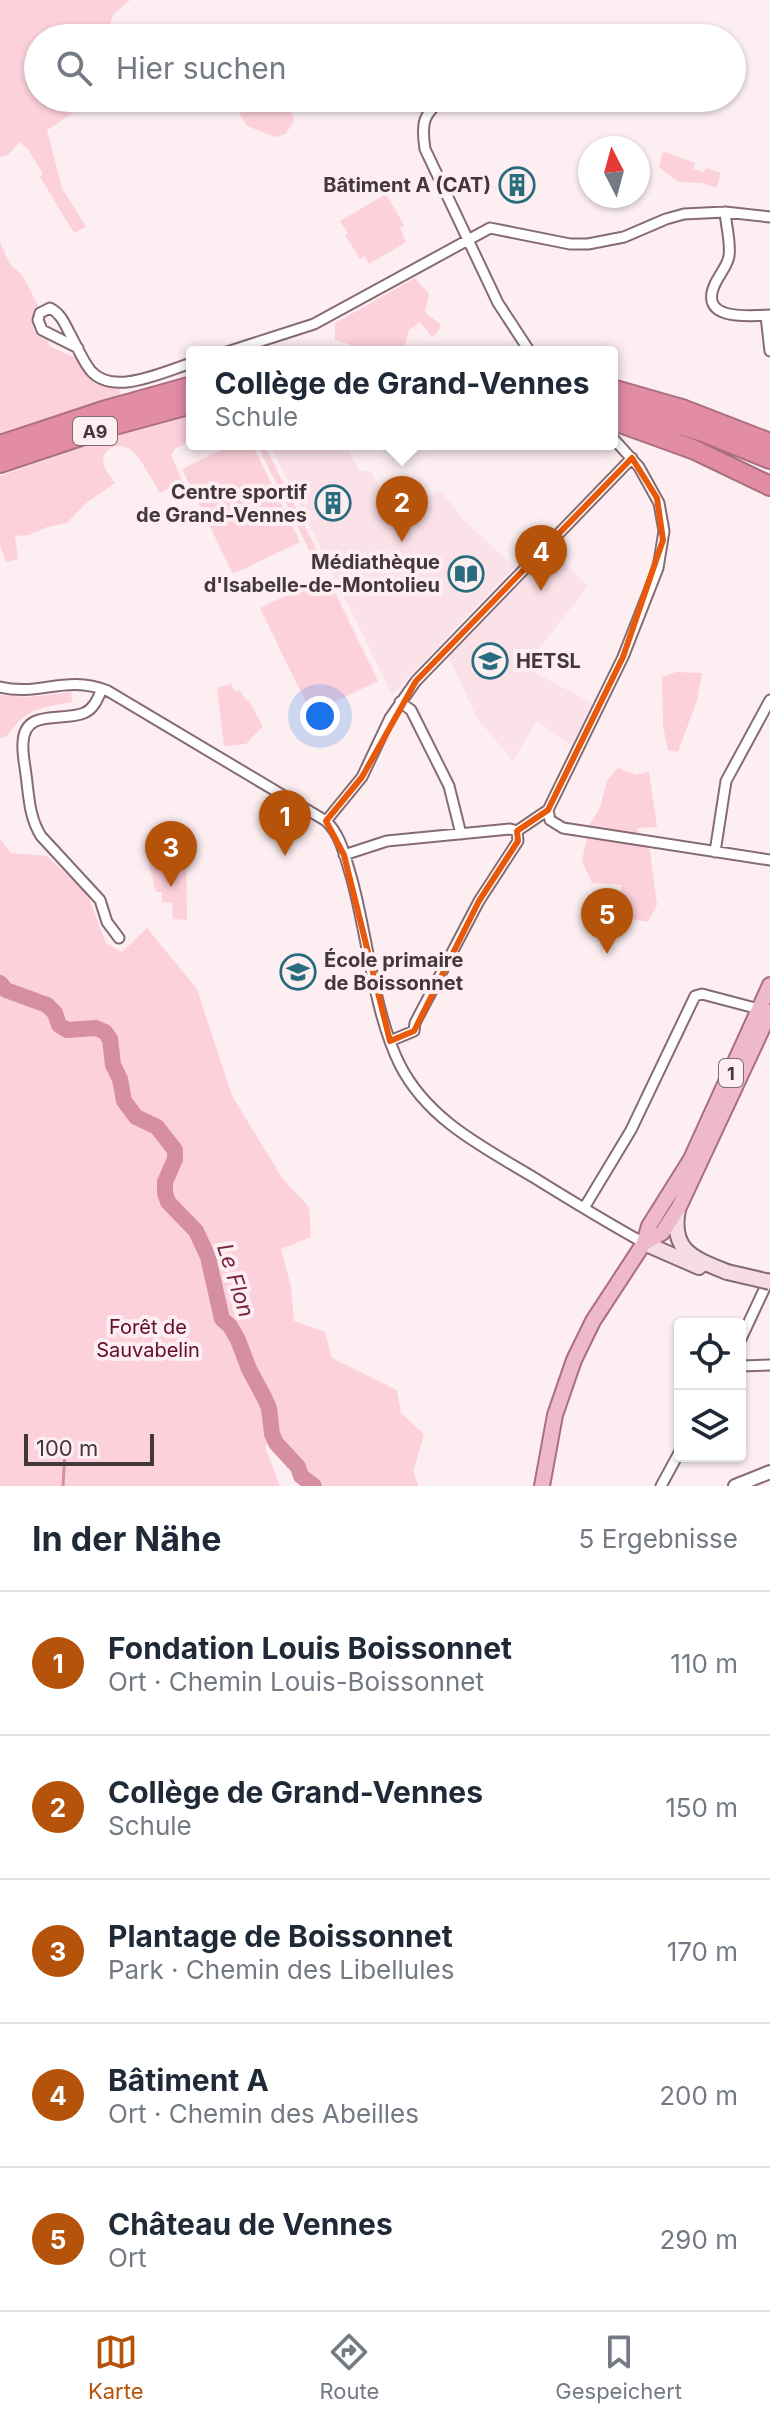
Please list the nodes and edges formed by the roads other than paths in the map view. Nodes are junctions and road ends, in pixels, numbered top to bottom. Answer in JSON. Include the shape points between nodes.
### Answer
{"nodes":[{"id":1,"x":428,"y":112,"type":"edge"},
{"id":2,"x":725,"y":212,"type":"junction"},
{"id":3,"x":770,"y":217,"type":"edge"},
{"id":4,"x":468,"y":239,"type":"junction"},
{"id":5,"x":768,"y":316,"type":"edge"},
{"id":6,"x":246,"y":346,"type":"edge"},
{"id":7,"x":526,"y":346,"type":"edge"},
{"id":8,"x":78,"y":348,"type":"junction"},
{"id":9,"x":770,"y":351,"type":"edge"},
{"id":10,"x":186,"y":365,"type":"edge"},
{"id":11,"x":186,"y":388,"type":"edge"},
{"id":12,"x":618,"y":391,"type":"edge"},
{"id":13,"x":186,"y":406,"type":"edge"},
{"id":14,"x":618,"y":407,"type":"edge"},
{"id":15,"x":618,"y":422,"type":"edge"},
{"id":16,"x":618,"y":443,"type":"edge"},
{"id":17,"x":770,"y":443,"type":"edge"},
{"id":18,"x":0,"y":445,"type":"edge"},
{"id":19,"x":632,"y":458,"type":"junction"},
{"id":20,"x":770,"y":459,"type":"edge"},
{"id":21,"x":0,"y":463,"type":"edge"},
{"id":22,"x":770,"y":486,"type":"edge"},
{"id":23,"x":0,"y":687,"type":"edge"},
{"id":24,"x":102,"y":689,"type":"junction"},
{"id":25,"x":770,"y":700,"type":"edge"},
{"id":26,"x":400,"y":702,"type":"junction"},
{"id":27,"x":548,"y":810,"type":"junction"},
{"id":28,"x":326,"y":821,"type":"junction"},
{"id":29,"x":517,"y":831,"type":"junction"},
{"id":30,"x":461,"y":834,"type":"junction"},
{"id":31,"x":715,"y":852,"type":"junction"},
{"id":32,"x":344,"y":855,"type":"junction"},
{"id":33,"x":770,"y":860,"type":"edge"},
{"id":34,"x":119,"y":938,"type":"dead end"},
{"id":35,"x":770,"y":985,"type":"edge"},
{"id":36,"x":765,"y":1011,"type":"edge"},
{"id":37,"x":764,"y":1039,"type":"edge"},
{"id":38,"x":390,"y":1041,"type":"junction"},
{"id":39,"x":679,"y":1207,"type":"junction"},
{"id":40,"x":584,"y":1208,"type":"junction"},
{"id":41,"x":644,"y":1243,"type":"junction"},
{"id":42,"x":727,"y":1272,"type":"junction"},
{"id":43,"x":770,"y":1279,"type":"edge"},
{"id":44,"x":746,"y":1329,"type":"edge"},
{"id":45,"x":770,"y":1365,"type":"edge"},
{"id":46,"x":746,"y":1366,"type":"edge"},
{"id":47,"x":674,"y":1462,"type":"edge"},
{"id":48,"x":770,"y":1472,"type":"edge"},
{"id":49,"x":542,"y":1486,"type":"edge"},
{"id":50,"x":661,"y":1486,"type":"edge"},
{"id":51,"x":735,"y":1486,"type":"edge"}],
"edges":[{"from":1,"to":4,"type":"street","via":[[422,129],[426,152]]},
{"from":2,"to":3,"type":"street"},
{"from":2,"to":4,"type":"street","via":[[684,214],[624,237],[588,244],[490,228]]},
{"from":2,"to":5,"type":"street","via":[[729,256],[713,288],[714,305],[730,315]]},
{"from":4,"to":6,"type":"street","via":[[314,324]]},
{"from":4,"to":7,"type":"street","via":[[498,303]]},
{"from":5,"to":9,"type":"street"},
{"from":8,"to":8,"type":"street","via":[[58,312],[50,308],[40,313],[42,330]]},
{"from":8,"to":10,"type":"street","via":[[98,377],[119,383]]},
{"from":11,"to":18,"type":"highway","number":"A9"},
{"from":12,"to":17,"type":"highway"},
{"from":13,"to":21,"type":"highway","number":"A9"},
{"from":14,"to":20,"type":"highway"},
{"from":15,"to":22,"type":"highway","via":[[688,446]]},
{"from":16,"to":19,"type":"street"},
{"from":19,"to":26,"type":"street"},
{"from":19,"to":27,"type":"street","via":[[662,515],[658,568],[623,657]]},
{"from":23,"to":24,"type":"street","via":[[74,683]]},
{"from":24,"to":28,"type":"street"},
{"from":24,"to":34,"type":"street","via":[[85,713],[33,722],[23,744],[35,826],[100,900]]},
{"from":25,"to":31,"type":"street","via":[[726,781]]},
{"from":26,"to":28,"type":"street","via":[[367,768]]},
{"from":26,"to":30,"type":"street","via":[[411,710],[449,786]]},
{"from":27,"to":29,"type":"street"},
{"from":27,"to":31,"type":"street","via":[[550,820],[563,828]]},
{"from":28,"to":32,"type":"street"},
{"from":29,"to":30,"type":"street"},
{"from":29,"to":38,"type":"street","via":[[518,841],[479,901],[414,1031]]},
{"from":30,"to":32,"type":"street","via":[[387,841]]},
{"from":31,"to":33,"type":"street"},
{"from":32,"to":38,"type":"street"},
{"from":35,"to":36,"type":"main road","number":"1"},
{"from":36,"to":37,"type":"main road","number":"1"},
{"from":36,"to":40,"type":"street","via":[[695,996],[631,1130]]},
{"from":36,"to":41,"type":"main road","number":"1"},
{"from":37,"to":39,"type":"main road","number":"1"},
{"from":38,"to":40,"type":"street","via":[[411,1084],[448,1124]]},
{"from":39,"to":41,"type":"main road","number":"1","via":[[662,1233]]},
{"from":39,"to":42,"type":"main road","via":[[675,1224],[680,1245],[694,1258]]},
{"from":40,"to":41,"type":"street"},
{"from":41,"to":42,"type":"main road","via":[[697,1267]]},
{"from":41,"to":49,"type":"main road","number":"1","via":[[574,1360],[555,1415]]},
{"from":42,"to":43,"type":"main road","bridge":true},
{"from":43,"to":44,"type":"street"},
{"from":45,"to":46,"type":"street"},
{"from":47,"to":50,"type":"street"},
{"from":48,"to":51,"type":"street"}]}
